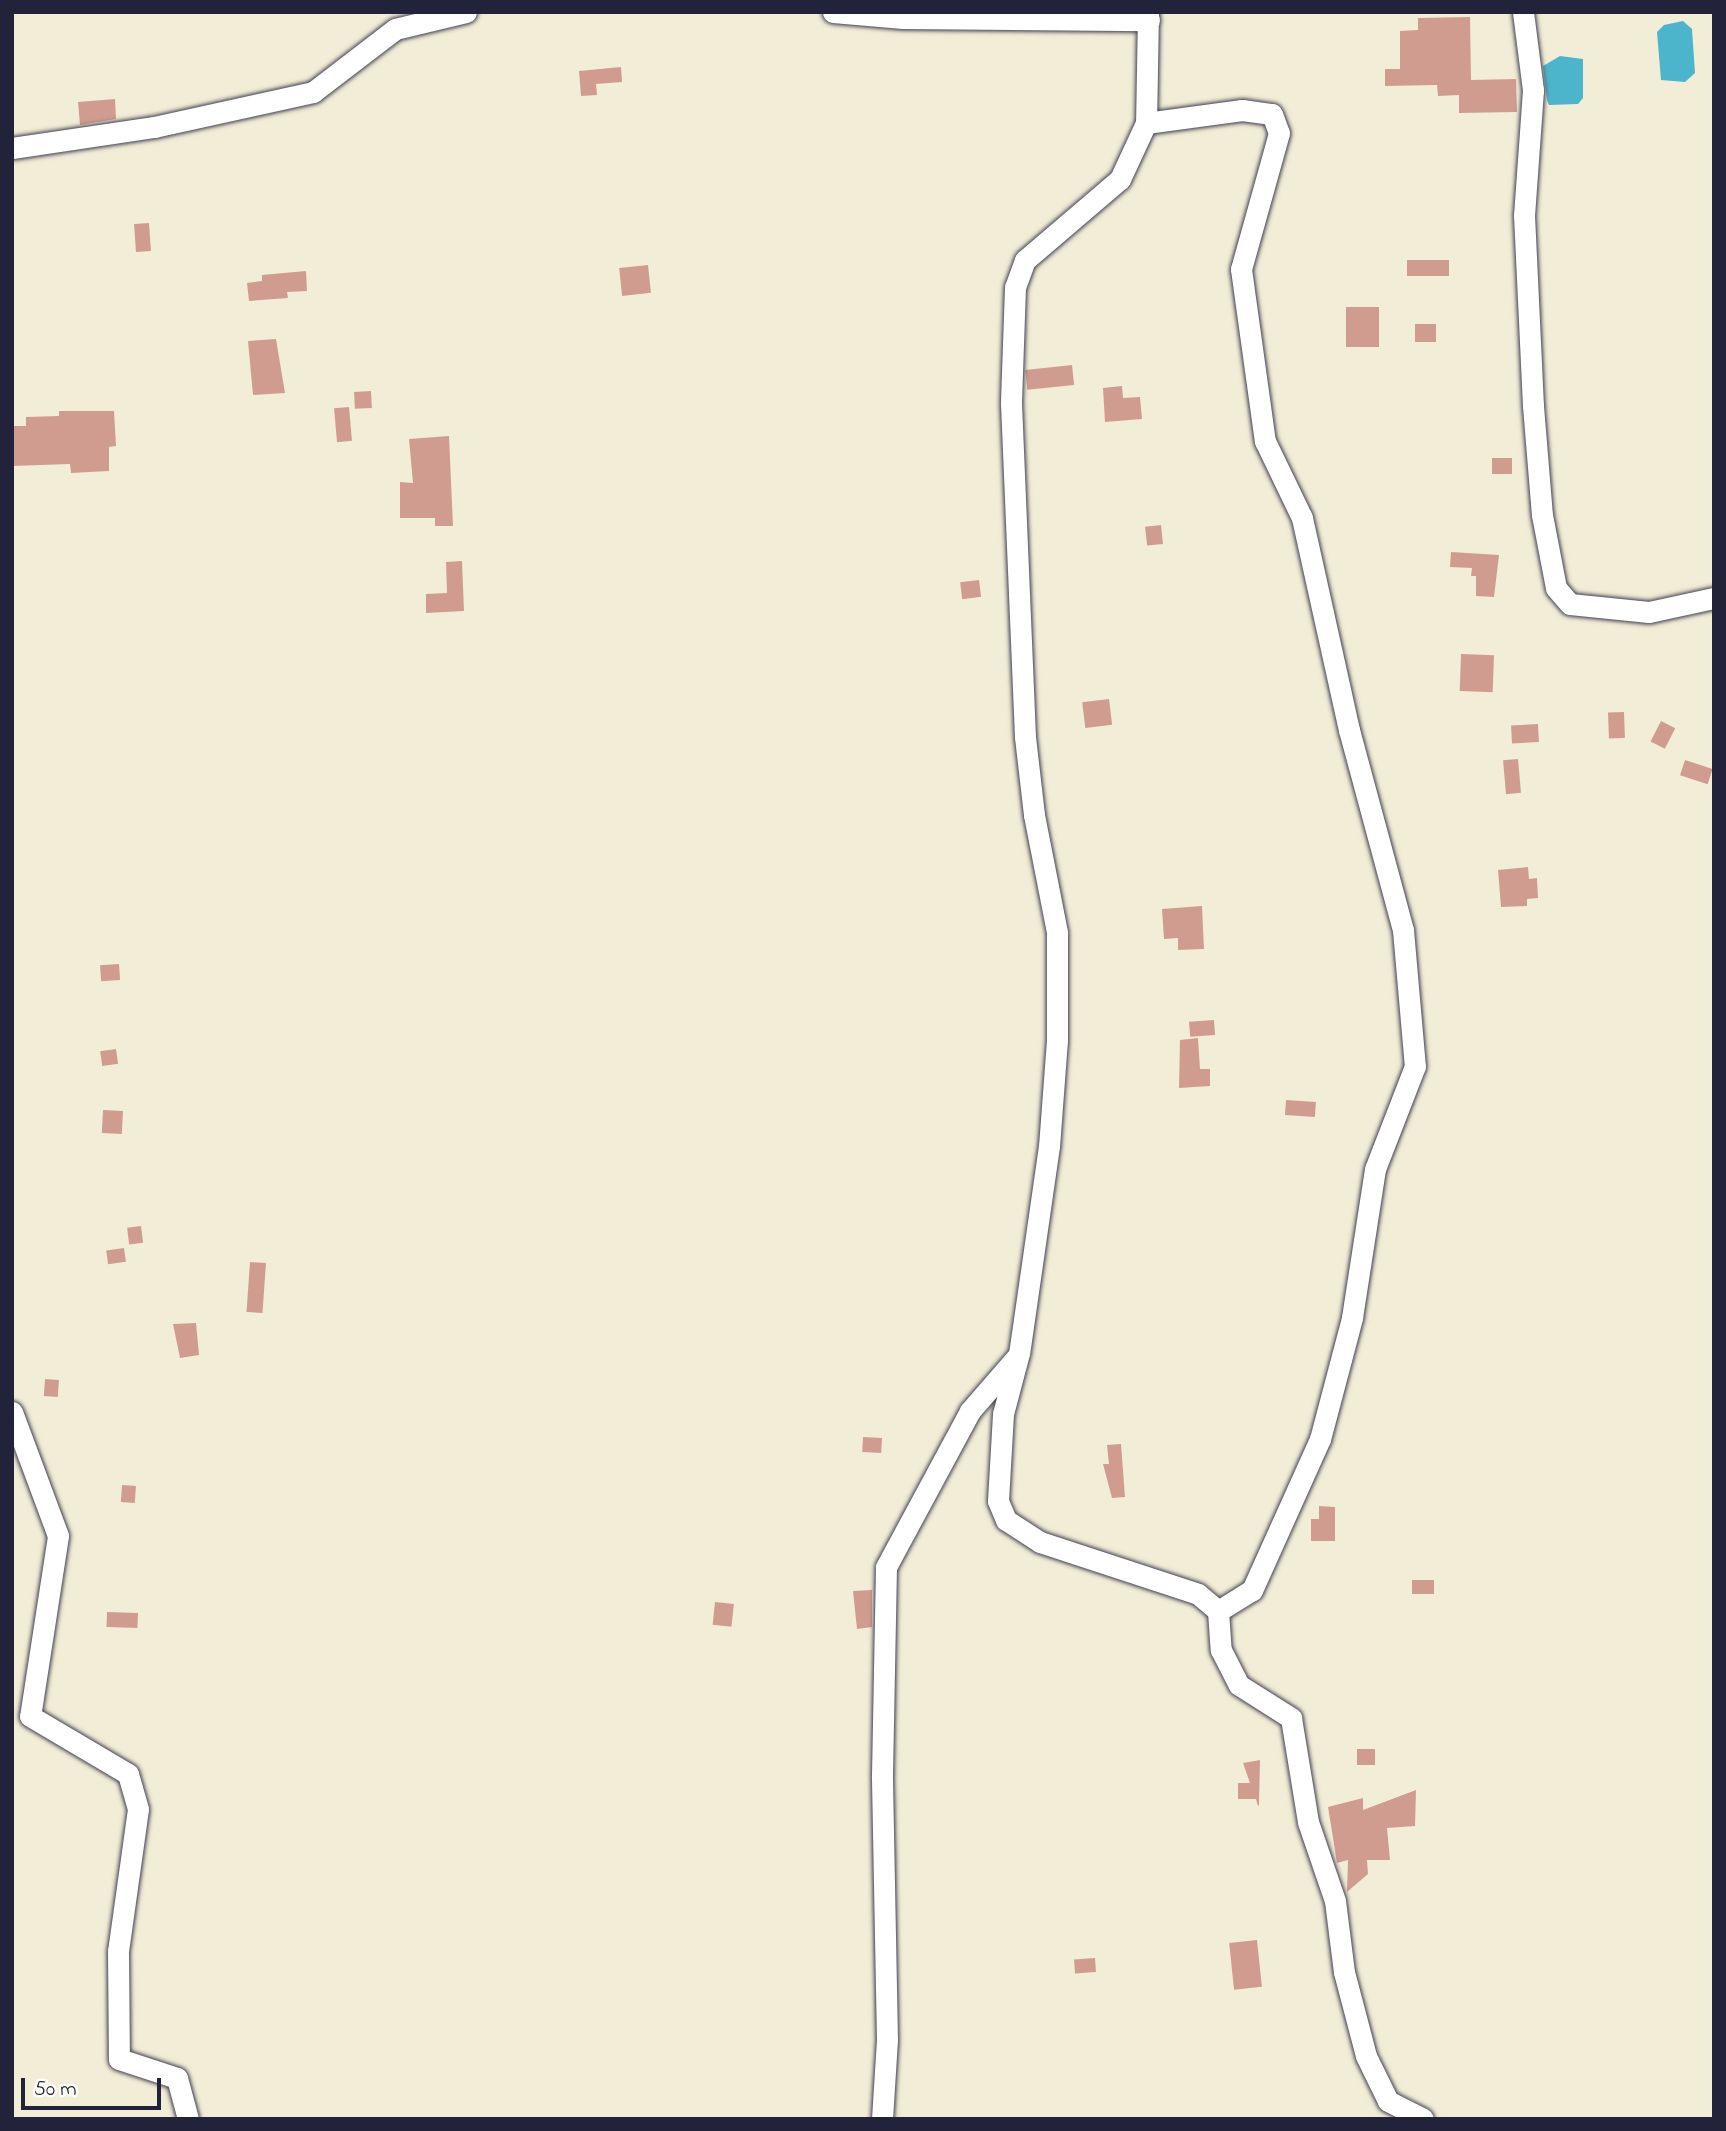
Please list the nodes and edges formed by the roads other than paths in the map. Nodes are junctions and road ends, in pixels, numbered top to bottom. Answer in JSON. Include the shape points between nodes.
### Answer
{"nodes":[{"id":1,"x":466,"y":12,"type":"edge"},
{"id":2,"x":832,"y":12,"type":"edge"},
{"id":3,"x":1523,"y":12,"type":"edge"},
{"id":4,"x":1149,"y":16,"type":"edge"},
{"id":5,"x":1146,"y":123,"type":"junction"},
{"id":6,"x":12,"y":148,"type":"edge"},
{"id":7,"x":1714,"y":598,"type":"edge"},
{"id":8,"x":1019,"y":1353,"type":"junction"},
{"id":9,"x":12,"y":1412,"type":"edge"},
{"id":10,"x":1218,"y":1611,"type":"junction"},
{"id":11,"x":188,"y":2119,"type":"edge"},
{"id":12,"x":882,"y":2119,"type":"edge"},
{"id":13,"x":1423,"y":2119,"type":"edge"}],
"edges":[{"from":1,"to":6,"type":"street","via":[[395,29],[313,92],[155,127]]},
{"from":2,"to":4,"type":"street","via":[[902,18]]},
{"from":3,"to":7,"type":"street","via":[[1533,90],[1524,215],[1533,406],[1542,514],[1556,588],[1570,604],[1649,612]]},
{"from":4,"to":5,"type":"street"},
{"from":5,"to":8,"type":"street","via":[[1120,179],[1025,260],[1015,287],[1011,403],[1025,737],[1034,815],[1057,932],[1057,1040],[1049,1146]]},
{"from":5,"to":10,"type":"street","via":[[1242,110],[1272,114],[1279,134],[1241,270],[1265,441],[1302,518],[1349,730],[1403,930],[1415,1066],[1375,1169],[1352,1318],[1320,1438],[1252,1590]]},
{"from":8,"to":10,"type":"street","via":[[1003,1414],[1000,1452],[998,1501],[1006,1520],[1040,1542],[1198,1594]]},
{"from":8,"to":12,"type":"street","via":[[970,1411],[886,1567],[882,1775],[887,2040]]},
{"from":9,"to":11,"type":"street","via":[[58,1536],[30,1716],[128,1774],[138,1809],[118,1951],[120,2059],[177,2078]]},
{"from":10,"to":13,"type":"street","via":[[1221,1650],[1239,1685],[1291,1718],[1308,1822],[1335,1901],[1344,1972],[1366,2056],[1388,2101]]}]}
